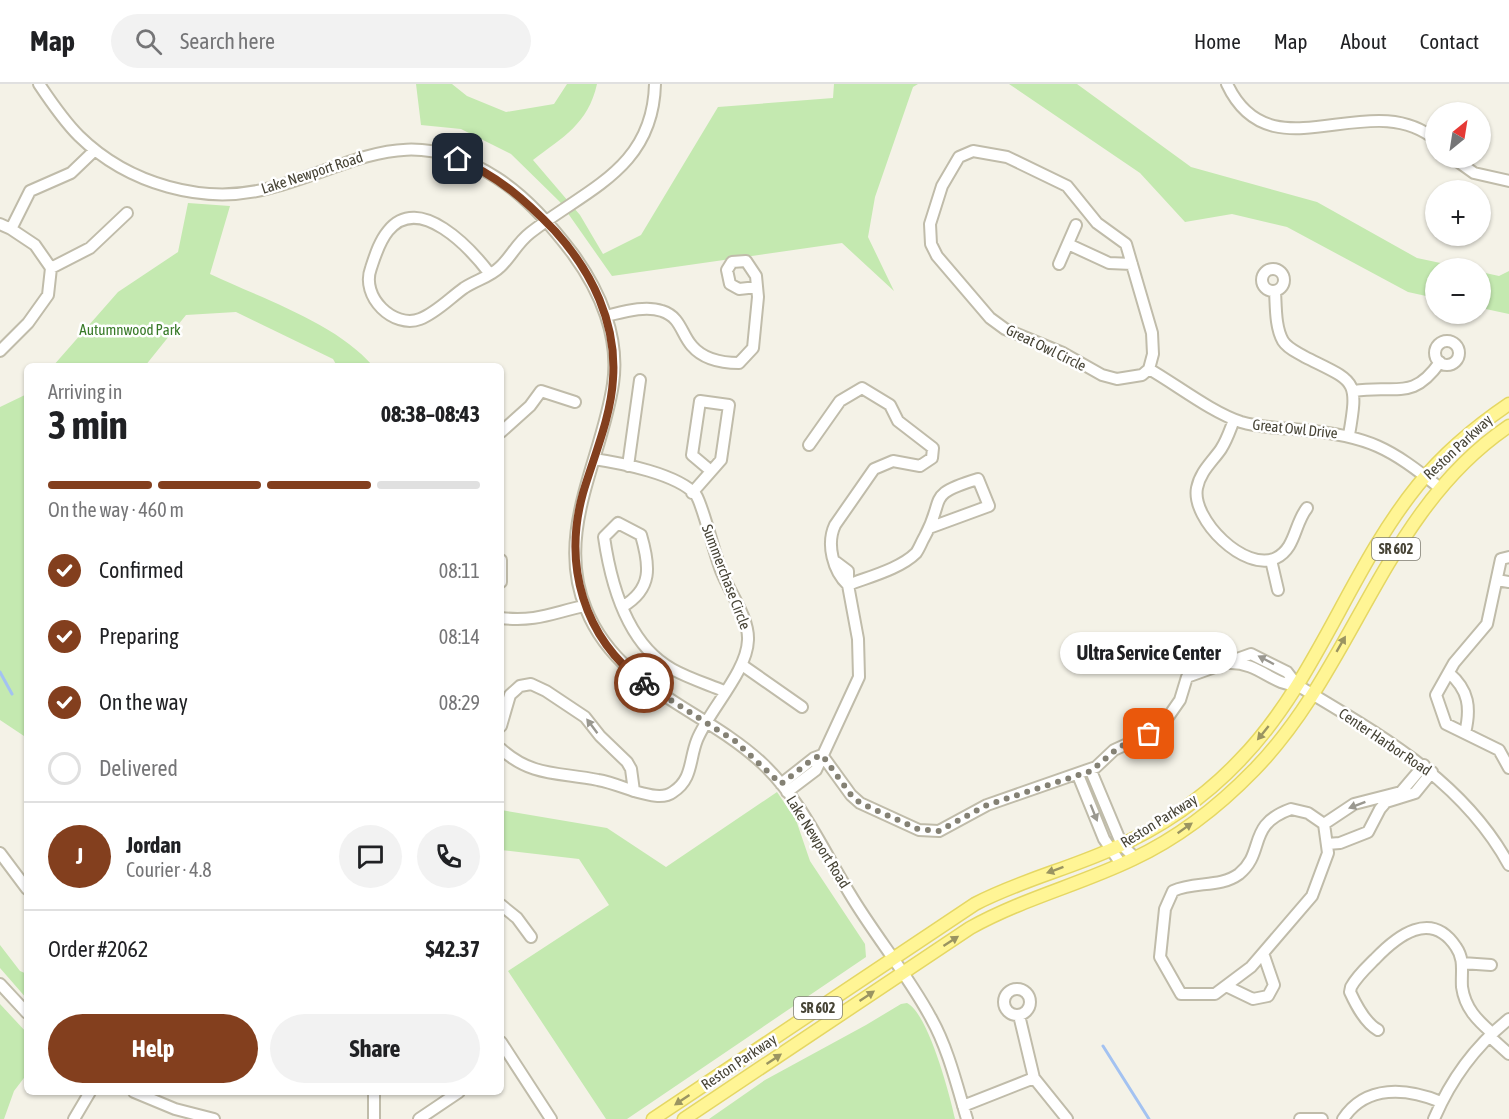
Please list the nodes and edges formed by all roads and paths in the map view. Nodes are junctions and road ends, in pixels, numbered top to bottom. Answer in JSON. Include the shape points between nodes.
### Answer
{"nodes":[{"id":1,"x":39,"y":84,"type":"edge"},
{"id":2,"x":655,"y":84,"type":"edge"},
{"id":3,"x":1227,"y":84,"type":"edge"},
{"id":4,"x":1425,"y":133,"type":"edge"},
{"id":5,"x":95,"y":150,"type":"junction"},
{"id":6,"x":1470,"y":168,"type":"edge"},
{"id":7,"x":1509,"y":182,"type":"edge"},
{"id":8,"x":127,"y":213,"type":"dead end"},
{"id":9,"x":546,"y":222,"type":"junction"},
{"id":10,"x":1076,"y":225,"type":"dead end"},
{"id":11,"x":5,"y":226,"type":"edge"},
{"id":12,"x":1068,"y":244,"type":"junction"},
{"id":13,"x":1059,"y":264,"type":"dead end"},
{"id":14,"x":1132,"y":264,"type":"junction"},
{"id":15,"x":51,"y":268,"type":"junction"},
{"id":16,"x":490,"y":274,"type":"junction"},
{"id":17,"x":758,"y":287,"type":"dead end"},
{"id":18,"x":1275,"y":291,"type":"junction"},
{"id":19,"x":606,"y":316,"type":"junction"},
{"id":20,"x":0,"y":351,"type":"edge"},
{"id":21,"x":1440,"y":362,"type":"dead end"},
{"id":22,"x":1149,"y":369,"type":"junction"},
{"id":23,"x":640,"y":380,"type":"dead end"},
{"id":24,"x":1354,"y":391,"type":"junction"},
{"id":25,"x":575,"y":402,"type":"dead end"},
{"id":26,"x":1509,"y":404,"type":"edge"},
{"id":27,"x":1234,"y":420,"type":"junction"},
{"id":28,"x":1509,"y":426,"type":"edge"},
{"id":29,"x":504,"y":429,"type":"edge"},
{"id":30,"x":1349,"y":435,"type":"junction"},
{"id":31,"x":809,"y":445,"type":"dead end"},
{"id":32,"x":594,"y":459,"type":"junction"},
{"id":33,"x":628,"y":466,"type":"junction"},
{"id":34,"x":711,"y":471,"type":"junction"},
{"id":35,"x":1426,"y":476,"type":"junction"},
{"id":36,"x":1440,"y":488,"type":"junction"},
{"id":37,"x":692,"y":493,"type":"junction"},
{"id":38,"x":1307,"y":508,"type":"dead end"},
{"id":39,"x":929,"y":528,"type":"junction"},
{"id":40,"x":1509,"y":557,"type":"edge"},
{"id":41,"x":1270,"y":560,"type":"junction"},
{"id":42,"x":1497,"y":580,"type":"junction"},
{"id":43,"x":1509,"y":582,"type":"edge"},
{"id":44,"x":848,"y":585,"type":"junction"},
{"id":45,"x":1278,"y":590,"type":"dead end"},
{"id":46,"x":584,"y":606,"type":"junction"},
{"id":47,"x":622,"y":607,"type":"junction"},
{"id":48,"x":504,"y":618,"type":"edge"},
{"id":49,"x":742,"y":665,"type":"junction"},
{"id":50,"x":1449,"y":673,"type":"junction"},
{"id":51,"x":1297,"y":685,"type":"junction"},
{"id":52,"x":724,"y":691,"type":"junction"},
{"id":53,"x":1311,"y":694,"type":"junction"},
{"id":54,"x":802,"y":707,"type":"dead end"},
{"id":55,"x":504,"y":716,"type":"edge"},
{"id":56,"x":707,"y":723,"type":"junction"},
{"id":57,"x":1464,"y":733,"type":"junction"},
{"id":58,"x":504,"y":752,"type":"edge"},
{"id":59,"x":822,"y":755,"type":"junction"},
{"id":60,"x":1509,"y":768,"type":"edge"},
{"id":61,"x":1428,"y":769,"type":"junction"},
{"id":62,"x":1091,"y":771,"type":"junction"},
{"id":63,"x":1078,"y":775,"type":"junction"},
{"id":64,"x":784,"y":788,"type":"junction"},
{"id":65,"x":634,"y":791,"type":"junction"},
{"id":66,"x":1324,"y":824,"type":"junction"},
{"id":67,"x":1122,"y":844,"type":"junction"},
{"id":68,"x":1327,"y":844,"type":"junction"},
{"id":69,"x":1110,"y":850,"type":"junction"},
{"id":70,"x":0,"y":853,"type":"edge"},
{"id":71,"x":1135,"y":858,"type":"junction"},
{"id":72,"x":1121,"y":864,"type":"junction"},
{"id":73,"x":1509,"y":865,"type":"edge"},
{"id":74,"x":24,"y":885,"type":"edge"},
{"id":75,"x":504,"y":907,"type":"edge"},
{"id":76,"x":531,"y":937,"type":"dead end"},
{"id":77,"x":1263,"y":953,"type":"junction"},
{"id":78,"x":892,"y":959,"type":"junction"},
{"id":79,"x":1462,"y":963,"type":"junction"},
{"id":80,"x":1491,"y":965,"type":"dead end"},
{"id":81,"x":902,"y":973,"type":"junction"},
{"id":82,"x":0,"y":984,"type":"edge"},
{"id":83,"x":1226,"y":986,"type":"junction"},
{"id":84,"x":24,"y":1010,"type":"edge"},
{"id":85,"x":1019,"y":1015,"type":"dead end"},
{"id":86,"x":1509,"y":1019,"type":"edge"},
{"id":87,"x":1378,"y":1030,"type":"dead end"},
{"id":88,"x":1490,"y":1034,"type":"junction"},
{"id":89,"x":504,"y":1046,"type":"edge"},
{"id":90,"x":1509,"y":1054,"type":"edge"},
{"id":91,"x":511,"y":1057,"type":"junction"},
{"id":92,"x":504,"y":1062,"type":"edge"},
{"id":93,"x":1034,"y":1078,"type":"junction"},
{"id":94,"x":88,"y":1095,"type":"edge"},
{"id":95,"x":140,"y":1095,"type":"edge"},
{"id":96,"x":375,"y":1095,"type":"edge"},
{"id":97,"x":455,"y":1095,"type":"edge"},
{"id":98,"x":1441,"y":1102,"type":"junction"},
{"id":99,"x":963,"y":1106,"type":"junction"},
{"id":100,"x":183,"y":1115,"type":"edge"},
{"id":101,"x":1063,"y":1118,"type":"edge"},
{"id":102,"x":74,"y":1119,"type":"edge"},
{"id":103,"x":214,"y":1119,"type":"edge"},
{"id":104,"x":374,"y":1119,"type":"edge"},
{"id":105,"x":419,"y":1119,"type":"edge"},
{"id":106,"x":551,"y":1119,"type":"edge"},
{"id":107,"x":653,"y":1119,"type":"edge"},
{"id":108,"x":684,"y":1119,"type":"edge"},
{"id":109,"x":967,"y":1119,"type":"edge"},
{"id":110,"x":1300,"y":1119,"type":"edge"},
{"id":111,"x":1323,"y":1119,"type":"edge"},
{"id":112,"x":1343,"y":1119,"type":"edge"},
{"id":113,"x":1434,"y":1119,"type":"edge"}],
"edges":[{"from":1,"to":5,"type":"street","name":"Lake Newport Road","via":[[68,123]]},
{"from":2,"to":9,"type":"street","via":[[648,123],[629,158],[607,180]]},
{"from":3,"to":4,"type":"street","via":[[1248,111],[1281,126],[1312,125],[1348,116],[1381,116],[1410,123]]},
{"from":5,"to":9,"type":"street","name":"Lake Newport Road","via":[[155,183],[212,195],[271,188],[374,153],[421,150],[488,172],[513,189]]},
{"from":5,"to":11,"type":"street","via":[[71,173],[30,191]]},
{"from":6,"to":7,"type":"street","via":[[1486,178]]},
{"from":8,"to":15,"type":"street","via":[[90,248]]},
{"from":9,"to":16,"type":"street","via":[[529,233]]},
{"from":9,"to":19,"type":"street","name":"Lake Newport Road","via":[[579,262]]},
{"from":10,"to":12,"type":"street"},
{"from":11,"to":15,"type":"street","via":[[35,245]]},
{"from":12,"to":13,"type":"street"},
{"from":12,"to":14,"type":"street","via":[[1109,263]]},
{"from":14,"to":22,"type":"street","name":"Great Owl Circle","via":[[1152,333]]},
{"from":14,"to":22,"type":"street","name":"Great Owl Circle","via":[[1126,244],[1097,223],[1067,186],[1007,157],[973,151],[959,157],[942,186],[930,224],[931,244],[952,276],[1005,329],[1063,353],[1102,375],[1128,378]]},
{"from":15,"to":20,"type":"street","via":[[48,295],[28,324]]},
{"from":16,"to":16,"type":"street","via":[[419,320],[403,321],[382,309],[368,288],[368,275],[388,230],[412,218],[430,222],[460,240]]},
{"from":17,"to":19,"type":"street","via":[[753,348],[739,363],[719,363],[692,347],[681,325],[661,310],[647,308]]},
{"from":18,"to":18,"type":"street","via":[[1282,286],[1284,276],[1277,269],[1262,275],[1263,285]]},
{"from":18,"to":24,"type":"street","via":[[1279,330],[1286,345],[1341,375]]},
{"from":19,"to":32,"type":"street","name":"Lake Newport Road","via":[[614,356],[613,382]]},
{"from":21,"to":24,"type":"street","via":[[1414,388]]},
{"from":22,"to":27,"type":"street","name":"Great Owl Drive"},
{"from":23,"to":33,"type":"street"},
{"from":24,"to":30,"type":"street"},
{"from":25,"to":29,"type":"street","via":[[541,391]]},
{"from":26,"to":35,"type":"main road","name":"Reston Parkway","number":"SR 602","via":[[1463,439]]},
{"from":27,"to":30,"type":"street","name":"Great Owl Drive","via":[[1256,426]]},
{"from":27,"to":41,"type":"street","via":[[1220,450],[1200,478],[1197,508],[1240,555],[1256,561]]},
{"from":28,"to":36,"type":"main road","name":"Reston Parkway","number":"SR 602","via":[[1483,445]]},
{"from":30,"to":35,"type":"street","name":"Great Owl Drive","via":[[1388,449]]},
{"from":31,"to":44,"type":"street","via":[[840,400],[862,388],[890,405],[898,421],[933,448],[933,458],[920,466],[893,461],[874,469],[831,533],[830,549],[836,562],[848,571]]},
{"from":32,"to":33,"type":"street"},
{"from":32,"to":46,"type":"street","name":"Lake Newport Road","via":[[580,507],[575,543]]},
{"from":33,"to":37,"type":"street","via":[[676,481]]},
{"from":34,"to":34,"type":"street","via":[[721,460],[729,405],[700,401],[692,455]]},
{"from":34,"to":37,"type":"street"},
{"from":35,"to":36,"type":"street","name":"Great Owl Drive"},
{"from":35,"to":51,"type":"main road","name":"Reston Parkway","number":"SR 602","via":[[1387,529]]},
{"from":53,"to":36,"type":"main road","name":"Reston Parkway","number":"SR 602","one_way":true,"via":[[1405,534]]},
{"from":37,"to":49,"type":"street","name":"Summerchase Circle","via":[[749,639]]},
{"from":38,"to":41,"type":"street","via":[[1289,546]]},
{"from":39,"to":39,"type":"street","via":[[942,494],[978,479],[989,506]]},
{"from":39,"to":44,"type":"street","via":[[916,553]]},
{"from":40,"to":42,"type":"street","via":[[1502,559]]},
{"from":41,"to":45,"type":"street"},
{"from":42,"to":43,"type":"street"},
{"from":42,"to":50,"type":"street","via":[[1487,624]]},
{"from":44,"to":59,"type":"street","via":[[858,639],[859,677]]},
{"from":46,"to":48,"type":"street","via":[[552,616]]},
{"from":46,"to":56,"type":"street","name":"Lake Newport Road","via":[[623,666]]},
{"from":47,"to":47,"type":"street","via":[[604,537],[618,523],[641,535],[648,572],[640,593]]},
{"from":47,"to":52,"type":"street","via":[[637,637],[657,658],[672,669]]},
{"from":49,"to":52,"type":"street","name":"Summerchase Circle"},
{"from":49,"to":54,"type":"street"},
{"from":50,"to":57,"type":"street","via":[[1470,701]]},
{"from":50,"to":57,"type":"street","via":[[1436,695],[1446,724]]},
{"from":51,"to":53,"type":"street","name":"Center Harbor Road"},
{"from":51,"to":62,"type":"street","name":"Center Harbor Road","via":[[1282,682],[1251,665],[1228,663],[1187,677],[1180,700],[1164,723],[1114,750]]},
{"from":51,"to":67,"type":"main road","name":"Reston Parkway","number":"SR 602","one_way":true,"via":[[1259,739],[1218,780],[1164,821]]},
{"from":52,"to":56,"type":"street","name":"Summerchase Circle"},
{"from":53,"to":61,"type":"street","name":"Center Harbor Road"},
{"from":71,"to":53,"type":"main road","name":"Reston Parkway","number":"SR 602","one_way":true,"via":[[1180,832],[1230,792],[1270,752]]},
{"from":65,"to":55,"type":"street","one_way":true,"via":[[627,762],[585,717],[546,690],[531,684],[520,686],[510,695]]},
{"from":56,"to":64,"type":"street","name":"Lake Newport Road","via":[[747,750]]},
{"from":56,"to":65,"type":"street","name":"Summerchase Circle","via":[[698,738],[684,783],[671,794],[654,796]]},
{"from":57,"to":60,"type":"street","via":[[1498,750]]},
{"from":58,"to":65,"type":"street","name":"Summerchase Circle","via":[[516,763],[538,772],[599,780]]},
{"from":59,"to":63,"type":"street","via":[[856,800],[925,831],[944,830],[987,805]]},
{"from":59,"to":64,"type":"street"},
{"from":61,"to":66,"type":"street","one_way":true,"via":[[1401,792],[1354,804]]},
{"from":61,"to":68,"type":"street","via":[[1414,793],[1386,802],[1368,832]]},
{"from":61,"to":73,"type":"street","name":"Center Harbor Road","via":[[1481,822]]},
{"from":62,"to":63,"type":"street"},
{"from":62,"to":67,"type":"street"},
{"from":63,"to":69,"type":"street","one_way":true},
{"from":64,"to":78,"type":"street","name":"Lake Newport Road"},
{"from":66,"to":68,"type":"street"},
{"from":66,"to":83,"type":"street","via":[[1291,808],[1275,815],[1257,836],[1250,860],[1236,876],[1212,883],[1187,884],[1173,891],[1165,909],[1161,957],[1181,994],[1215,994]]},
{"from":67,"to":69,"type":"main road","name":"Reston Parkway","number":"SR 602"},
{"from":67,"to":71,"type":"street"},
{"from":68,"to":77,"type":"street","via":[[1328,853],[1312,896]]},
{"from":69,"to":72,"type":"street"},
{"from":69,"to":78,"type":"main road","name":"Reston Parkway","number":"SR 602","one_way":true,"via":[[998,892]]},
{"from":70,"to":74,"type":"street"},
{"from":71,"to":72,"type":"main road","name":"Reston Parkway","number":"SR 602"},
{"from":81,"to":72,"type":"main road","name":"Reston Parkway","number":"SR 602","one_way":true,"via":[[970,928],[1014,905]]},
{"from":75,"to":76,"type":"street"},
{"from":77,"to":83,"type":"street"},
{"from":77,"to":83,"type":"street","via":[[1274,985],[1268,996],[1253,999]]},
{"from":78,"to":81,"type":"street","name":"Lake Newport Road"},
{"from":78,"to":107,"type":"main road","name":"Reston Parkway","number":"SR 602","one_way":true},
{"from":79,"to":80,"type":"street"},
{"from":79,"to":87,"type":"street","via":[[1456,946],[1437,931],[1419,928],[1394,939],[1355,980],[1350,992]]},
{"from":79,"to":88,"type":"street","via":[[1465,1000]]},
{"from":81,"to":99,"type":"street","name":"Lake Newport Road","via":[[933,1021]]},
{"from":108,"to":81,"type":"main road","name":"Reston Parkway","number":"SR 602","one_way":true},
{"from":82,"to":84,"type":"street"},
{"from":85,"to":93,"type":"street"},
{"from":86,"to":88,"type":"street"},
{"from":88,"to":90,"type":"street"},
{"from":88,"to":98,"type":"street","via":[[1461,1068]]},
{"from":89,"to":91,"type":"street"},
{"from":91,"to":92,"type":"street"},
{"from":91,"to":106,"type":"street"},
{"from":93,"to":99,"type":"street"},
{"from":93,"to":101,"type":"street"},
{"from":94,"to":102,"type":"street"},
{"from":95,"to":100,"type":"street"},
{"from":96,"to":104,"type":"street"},
{"from":97,"to":105,"type":"street"},
{"from":98,"to":112,"type":"street","via":[[1411,1091],[1386,1092],[1365,1099]]},
{"from":98,"to":113,"type":"street"},
{"from":99,"to":109,"type":"street","name":"Lake Newport Road"},
{"from":100,"to":103,"type":"street"},
{"from":110,"to":111,"type":"street"}]}
